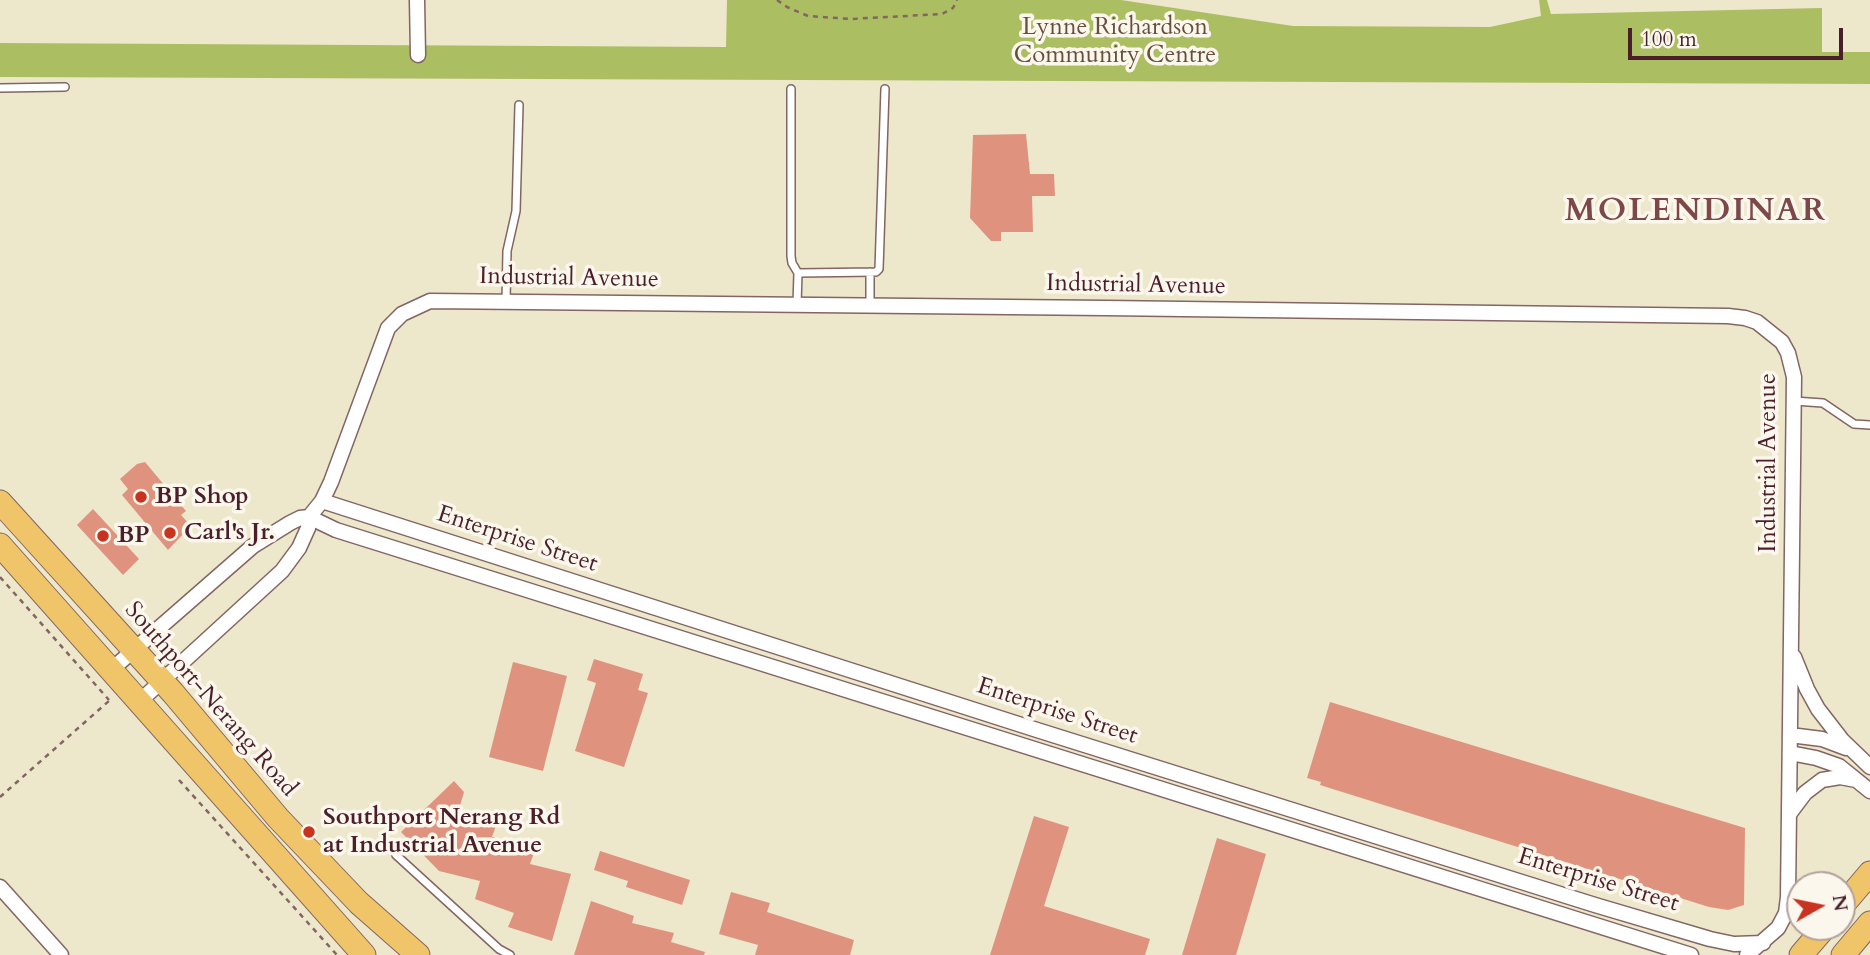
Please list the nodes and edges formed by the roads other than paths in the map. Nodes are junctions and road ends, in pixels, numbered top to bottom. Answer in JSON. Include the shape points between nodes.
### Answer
{"nodes":[{"id":1,"x":417,"y":0,"type":"edge"},
{"id":2,"x":418,"y":55,"type":"dead end"},
{"id":3,"x":65,"y":87,"type":"dead end"},
{"id":4,"x":0,"y":88,"type":"edge"},
{"id":5,"x":791,"y":89,"type":"dead end"},
{"id":6,"x":885,"y":89,"type":"dead end"},
{"id":7,"x":519,"y":105,"type":"dead end"},
{"id":8,"x":870,"y":272,"type":"junction"},
{"id":9,"x":798,"y":273,"type":"junction"},
{"id":10,"x":506,"y":301,"type":"junction"},
{"id":11,"x":797,"y":304,"type":"junction"},
{"id":12,"x":870,"y":305,"type":"junction"},
{"id":13,"x":1794,"y":401,"type":"junction"},
{"id":14,"x":1870,"y":425,"type":"edge"},
{"id":15,"x":321,"y":501,"type":"junction"},
{"id":16,"x":0,"y":502,"type":"edge"},
{"id":17,"x":309,"y":517,"type":"junction"},
{"id":18,"x":0,"y":545,"type":"edge"},
{"id":19,"x":1791,"y":649,"type":"junction"},
{"id":20,"x":135,"y":651,"type":"junction"},
{"id":21,"x":111,"y":670,"type":"junction"},
{"id":22,"x":162,"y":681,"type":"junction"},
{"id":23,"x":140,"y":701,"type":"junction"},
{"id":24,"x":1790,"y":734,"type":"junction"},
{"id":25,"x":1853,"y":751,"type":"junction"},
{"id":26,"x":1790,"y":753,"type":"junction"},
{"id":27,"x":1870,"y":760,"type":"edge"},
{"id":28,"x":1870,"y":767,"type":"edge"},
{"id":29,"x":1865,"y":787,"type":"edge"},
{"id":30,"x":1790,"y":813,"type":"junction"},
{"id":31,"x":396,"y":855,"type":"dead end"},
{"id":32,"x":1870,"y":873,"type":"edge"},
{"id":33,"x":0,"y":887,"type":"edge"},
{"id":34,"x":1856,"y":890,"type":"edge"},
{"id":35,"x":1868,"y":930,"type":"edge"},
{"id":36,"x":1813,"y":941,"type":"edge"},
{"id":37,"x":1763,"y":943,"type":"junction"},
{"id":38,"x":61,"y":955,"type":"edge"},
{"id":39,"x":364,"y":955,"type":"edge"},
{"id":40,"x":418,"y":955,"type":"edge"},
{"id":41,"x":510,"y":955,"type":"edge"},
{"id":42,"x":1691,"y":955,"type":"edge"},
{"id":43,"x":1747,"y":955,"type":"edge"},
{"id":44,"x":1801,"y":955,"type":"edge"},
{"id":45,"x":1843,"y":955,"type":"edge"}],
"edges":[{"from":1,"to":2,"type":"street"},
{"from":3,"to":4,"type":"lane"},
{"from":5,"to":9,"type":"lane","via":[[791,256]]},
{"from":6,"to":8,"type":"lane","via":[[880,265]]},
{"from":7,"to":10,"type":"lane","via":[[516,211],[507,251]]},
{"from":8,"to":9,"type":"lane"},
{"from":8,"to":12,"type":"lane"},
{"from":9,"to":11,"type":"lane"},
{"from":10,"to":11,"type":"street","name":"Industrial Avenue"},
{"from":10,"to":15,"type":"street","name":"Industrial Avenue","via":[[430,300],[394,321],[384,336]]},
{"from":11,"to":12,"type":"street","name":"Industrial Avenue"},
{"from":12,"to":13,"type":"street","name":"Industrial Avenue","via":[[1728,316],[1757,322],[1782,342],[1792,364]]},
{"from":13,"to":14,"type":"lane","via":[[1823,403],[1854,424]]},
{"from":13,"to":19,"type":"street","name":"Industrial Avenue"},
{"from":15,"to":17,"type":"street","name":"Industrial Avenue"},
{"from":15,"to":37,"type":"street","name":"Enterprise Street","via":[[1595,905],[1710,939]]},
{"from":16,"to":20,"type":"main road","name":"Southport-Nerang Road"},
{"from":17,"to":20,"type":"street","name":"Industrial Avenue","via":[[300,517],[253,546]]},
{"from":17,"to":22,"type":"street","name":"Industrial Avenue","via":[[299,548],[282,571]]},
{"from":17,"to":42,"type":"street","name":"Enterprise Street","via":[[336,530]]},
{"from":18,"to":21,"type":"main road"},
{"from":19,"to":24,"type":"street","name":"Industrial Avenue"},
{"from":19,"to":25,"type":"street","name":"Industrial Avenue","via":[[1818,709]]},
{"from":20,"to":21,"type":"street","name":"Industrial Avenue"},
{"from":20,"to":22,"type":"main road","name":"Southport-Nerang Road"},
{"from":21,"to":23,"type":"main road"},
{"from":22,"to":23,"type":"street","name":"Industrial Avenue"},
{"from":22,"to":40,"type":"main road","name":"Southport-Nerang Road","via":[[278,818],[359,903]]},
{"from":23,"to":39,"type":"main road"},
{"from":24,"to":25,"type":"street","name":"Industrial Avenue","via":[[1822,739]]},
{"from":24,"to":26,"type":"street","name":"Industrial Avenue"},
{"from":25,"to":27,"type":"street","name":"Industrial Avenue"},
{"from":25,"to":28,"type":"street","name":"Industrial Avenue"},
{"from":26,"to":29,"type":"street","via":[[1828,761]]},
{"from":26,"to":30,"type":"street","name":"Industrial Avenue"},
{"from":29,"to":30,"type":"street","via":[[1844,777],[1822,780]]},
{"from":30,"to":37,"type":"street","name":"Industrial Avenue","via":[[1786,912],[1779,928]]},
{"from":31,"to":41,"type":"lane"},
{"from":32,"to":34,"type":"main road"},
{"from":33,"to":38,"type":"street"},
{"from":35,"to":45,"type":"main road"},
{"from":36,"to":44,"type":"main road"},
{"from":37,"to":43,"type":"street"}]}
